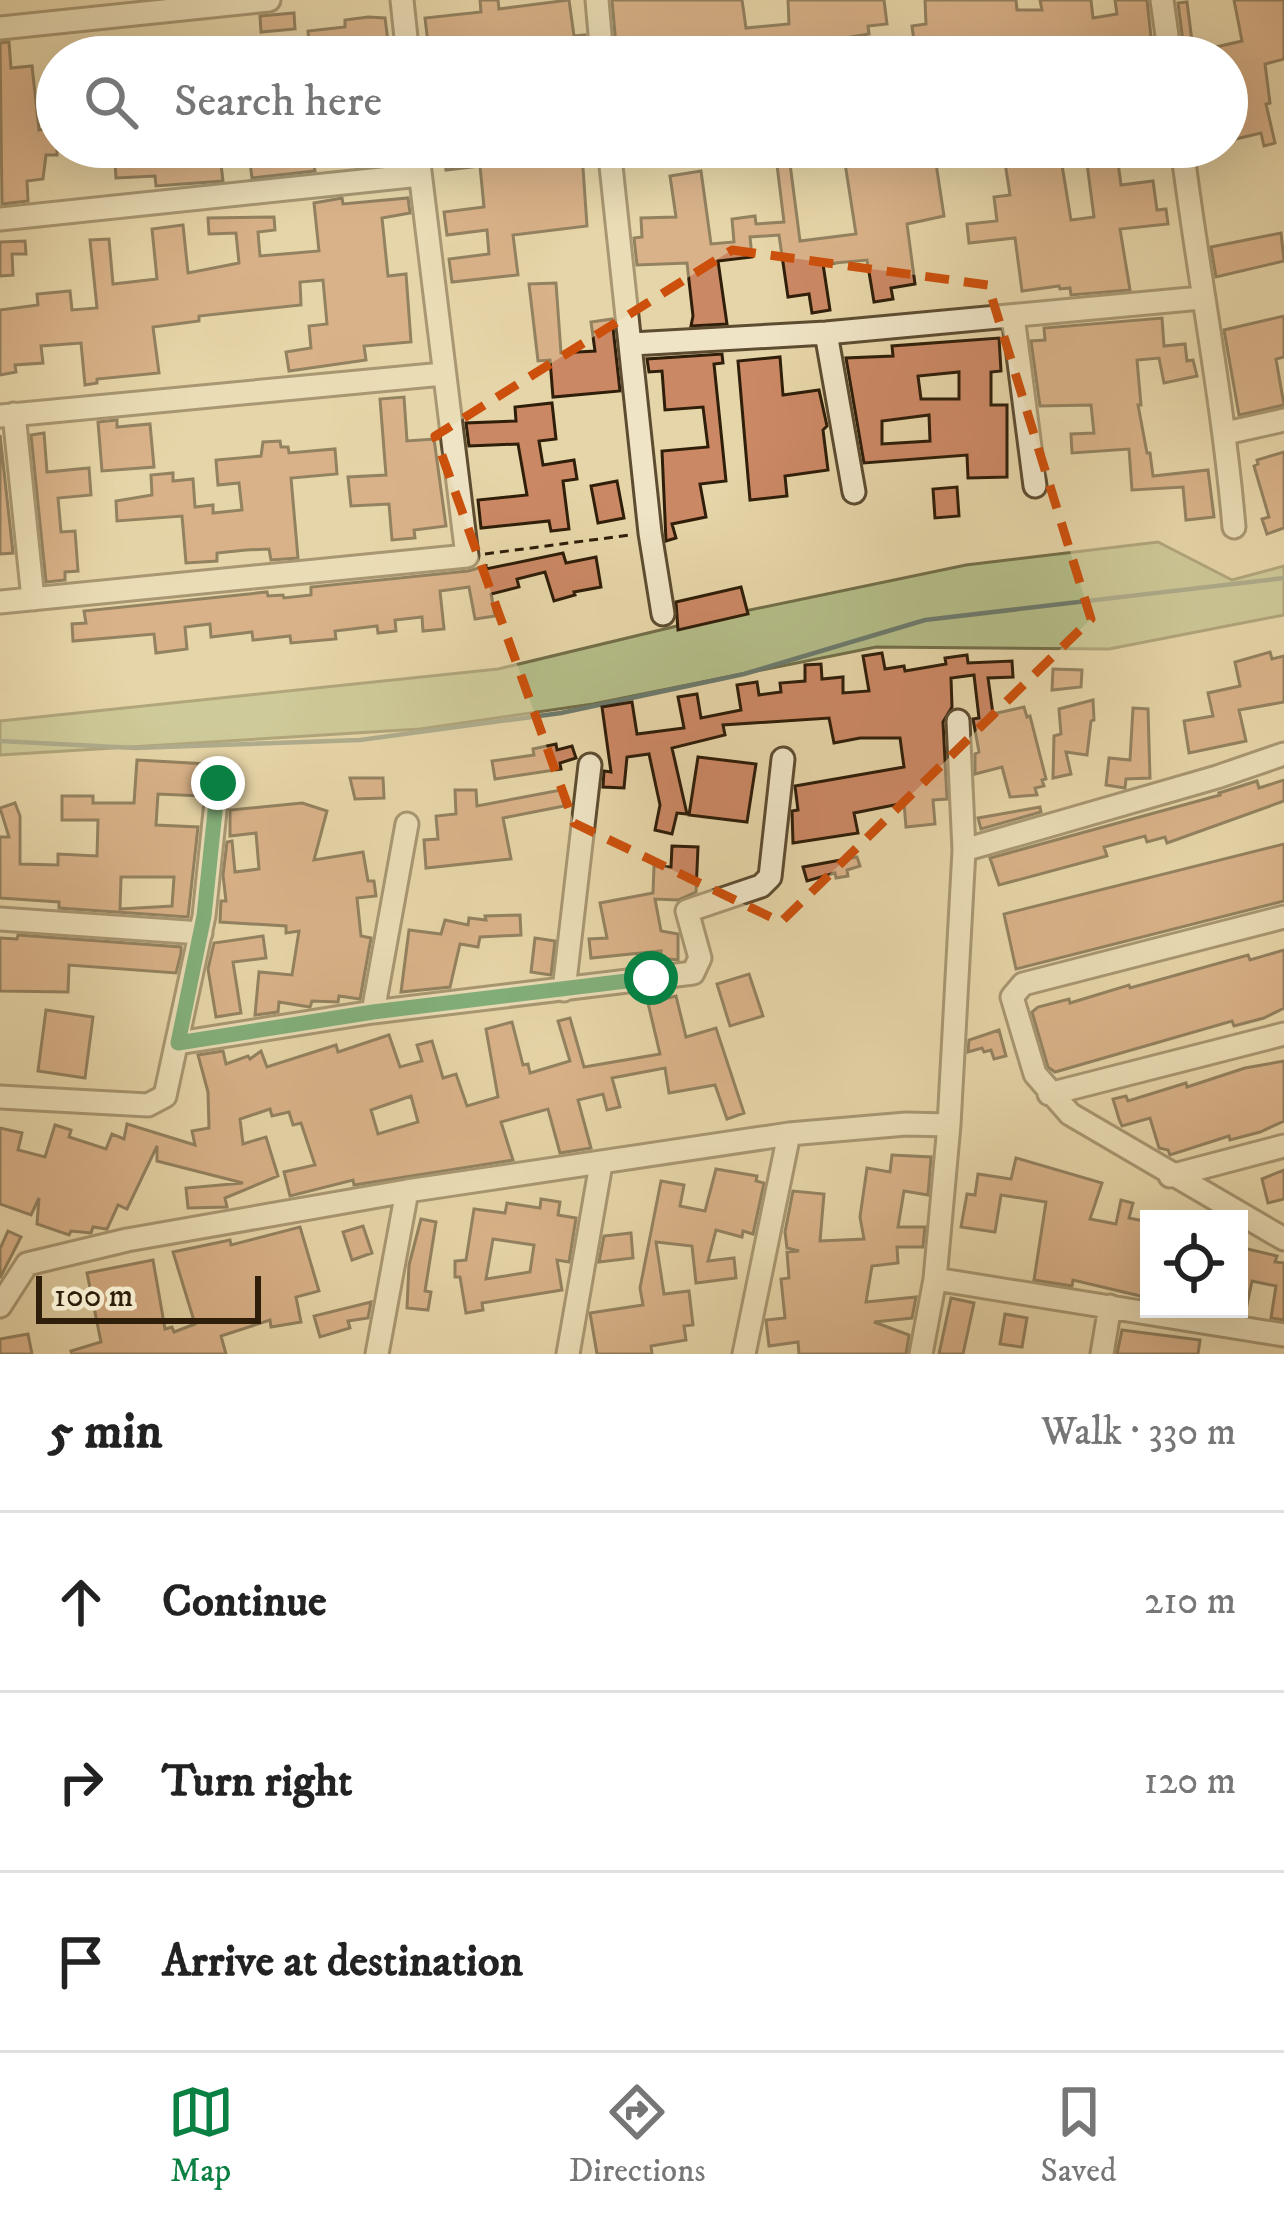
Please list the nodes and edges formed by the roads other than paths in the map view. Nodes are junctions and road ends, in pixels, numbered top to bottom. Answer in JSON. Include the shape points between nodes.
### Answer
{"nodes":[{"id":1,"x":269,"y":0,"type":"edge"},
{"id":2,"x":402,"y":0,"type":"edge"},
{"id":3,"x":597,"y":0,"type":"edge"},
{"id":4,"x":1162,"y":0,"type":"edge"},
{"id":5,"x":0,"y":28,"type":"edge"},
{"id":6,"x":406,"y":36,"type":"edge"},
{"id":7,"x":600,"y":36,"type":"edge"},
{"id":8,"x":1167,"y":36,"type":"edge"},
{"id":9,"x":419,"y":168,"type":"edge"},
{"id":10,"x":611,"y":168,"type":"edge"},
{"id":11,"x":1185,"y":168,"type":"edge"},
{"id":12,"x":420,"y":175,"type":"junction"},
{"id":13,"x":0,"y":219,"type":"edge"},
{"id":14,"x":1201,"y":298,"type":"junction"},
{"id":15,"x":1013,"y":316,"type":"junction"},
{"id":16,"x":826,"y":333,"type":"junction"},
{"id":17,"x":632,"y":344,"type":"junction"},
{"id":18,"x":443,"y":374,"type":"junction"},
{"id":19,"x":7,"y":415,"type":"edge"},
{"id":20,"x":1284,"y":420,"type":"edge"},
{"id":21,"x":1226,"y":433,"type":"junction"},
{"id":22,"x":1035,"y":486,"type":"dead end"},
{"id":23,"x":854,"y":492,"type":"dead end"},
{"id":24,"x":1234,"y":527,"type":"dead end"},
{"id":25,"x":33,"y":598,"type":"junction"},
{"id":26,"x":0,"y":602,"type":"edge"},
{"id":27,"x":663,"y":614,"type":"dead end"},
{"id":28,"x":958,"y":721,"type":"dead end"},
{"id":29,"x":1284,"y":754,"type":"edge"},
{"id":30,"x":783,"y":758,"type":"dead end"},
{"id":31,"x":590,"y":765,"type":"dead end"},
{"id":32,"x":218,"y":783,"type":"dead end"},
{"id":33,"x":407,"y":824,"type":"dead end"},
{"id":34,"x":964,"y":850,"type":"junction"},
{"id":35,"x":1284,"y":917,"type":"edge"},
{"id":36,"x":0,"y":920,"type":"edge"},
{"id":37,"x":201,"y":933,"type":"junction"},
{"id":38,"x":564,"y":990,"type":"junction"},
{"id":39,"x":373,"y":1012,"type":"junction"},
{"id":40,"x":1284,"y":1034,"type":"edge"},
{"id":41,"x":178,"y":1043,"type":"junction"},
{"id":42,"x":1049,"y":1094,"type":"junction"},
{"id":43,"x":0,"y":1097,"type":"edge"},
{"id":44,"x":950,"y":1125,"type":"junction"},
{"id":45,"x":789,"y":1134,"type":"junction"},
{"id":46,"x":1284,"y":1146,"type":"edge"},
{"id":47,"x":601,"y":1164,"type":"junction"},
{"id":48,"x":1170,"y":1176,"type":"junction"},
{"id":49,"x":407,"y":1191,"type":"junction"},
{"id":50,"x":1284,"y":1239,"type":"edge"},
{"id":51,"x":935,"y":1279,"type":"junction"},
{"id":52,"x":0,"y":1306,"type":"edge"},
{"id":53,"x":1110,"y":1306,"type":"junction"},
{"id":54,"x":1284,"y":1335,"type":"edge"},
{"id":55,"x":376,"y":1354,"type":"edge"},
{"id":56,"x":568,"y":1354,"type":"edge"},
{"id":57,"x":744,"y":1354,"type":"edge"},
{"id":58,"x":921,"y":1354,"type":"edge"},
{"id":59,"x":1102,"y":1354,"type":"edge"}],
"edges":[{"from":1,"to":5,"type":"street"},
{"from":2,"to":6,"type":"street"},
{"from":3,"to":7,"type":"street"},
{"from":4,"to":8,"type":"street"},
{"from":9,"to":12,"type":"street"},
{"from":10,"to":17,"type":"street"},
{"from":11,"to":14,"type":"street"},
{"from":12,"to":13,"type":"street"},
{"from":12,"to":18,"type":"street"},
{"from":14,"to":15,"type":"street"},
{"from":14,"to":21,"type":"street"},
{"from":15,"to":16,"type":"street"},
{"from":15,"to":22,"type":"street"},
{"from":16,"to":17,"type":"street"},
{"from":16,"to":23,"type":"street"},
{"from":17,"to":27,"type":"street"},
{"from":18,"to":19,"type":"street"},
{"from":18,"to":25,"type":"street","via":[[467,556]]},
{"from":19,"to":25,"type":"street"},
{"from":20,"to":21,"type":"street"},
{"from":21,"to":24,"type":"street"},
{"from":25,"to":26,"type":"street"},
{"from":28,"to":34,"type":"street"},
{"from":29,"to":34,"type":"street"},
{"from":30,"to":38,"type":"street","via":[[770,877],[687,911],[700,958],[693,973]]},
{"from":31,"to":38,"type":"street"},
{"from":32,"to":37,"type":"street"},
{"from":33,"to":39,"type":"street"},
{"from":34,"to":44,"type":"street"},
{"from":35,"to":42,"type":"street","via":[[1015,990],[1035,1074]]},
{"from":36,"to":37,"type":"street"},
{"from":37,"to":41,"type":"street"},
{"from":38,"to":39,"type":"street"},
{"from":39,"to":41,"type":"street"},
{"from":40,"to":42,"type":"street"},
{"from":41,"to":43,"type":"street","via":[[158,1103]]},
{"from":42,"to":48,"type":"street"},
{"from":44,"to":45,"type":"street"},
{"from":44,"to":51,"type":"street"},
{"from":45,"to":47,"type":"street"},
{"from":45,"to":57,"type":"street"},
{"from":46,"to":48,"type":"street"},
{"from":47,"to":49,"type":"street"},
{"from":47,"to":56,"type":"street"},
{"from":48,"to":50,"type":"street"},
{"from":49,"to":52,"type":"street","via":[[45,1257],[22,1268]]},
{"from":49,"to":55,"type":"street"},
{"from":51,"to":53,"type":"street"},
{"from":51,"to":58,"type":"street"},
{"from":53,"to":54,"type":"street"},
{"from":53,"to":59,"type":"street"}]}
